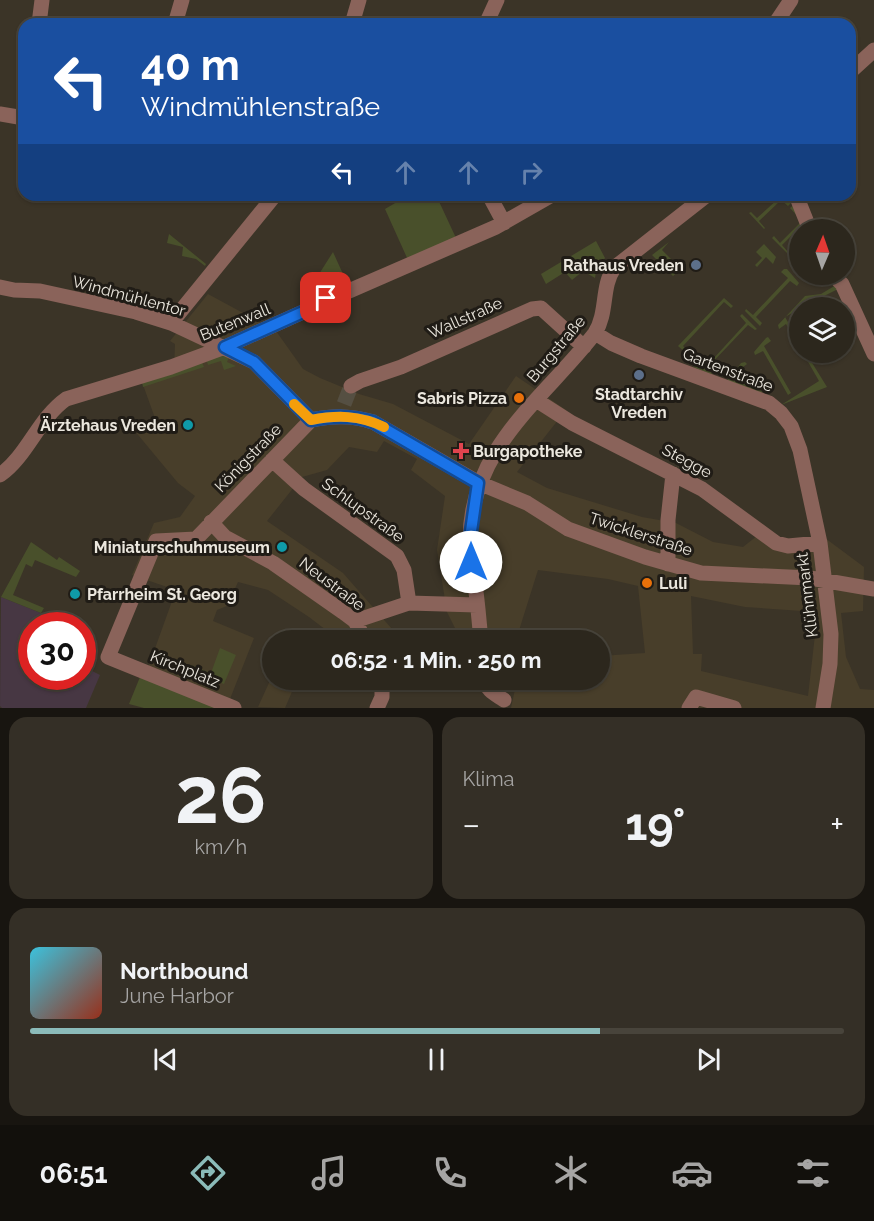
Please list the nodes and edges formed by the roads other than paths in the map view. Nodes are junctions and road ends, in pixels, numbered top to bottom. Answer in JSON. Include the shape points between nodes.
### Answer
{"nodes":[{"id":1,"x":42,"y":0,"type":"edge"},
{"id":2,"x":182,"y":0,"type":"edge"},
{"id":3,"x":359,"y":0,"type":"edge"},
{"id":4,"x":496,"y":0,"type":"edge"},
{"id":5,"x":791,"y":0,"type":"edge"},
{"id":6,"x":40,"y":18,"type":"edge"},
{"id":7,"x":177,"y":18,"type":"edge"},
{"id":8,"x":354,"y":18,"type":"edge"},
{"id":9,"x":488,"y":18,"type":"edge"},
{"id":10,"x":779,"y":18,"type":"edge"},
{"id":11,"x":874,"y":50,"type":"edge"},
{"id":12,"x":856,"y":66,"type":"edge"},
{"id":13,"x":0,"y":114,"type":"edge"},
{"id":14,"x":18,"y":117,"type":"edge"},
{"id":15,"x":270,"y":201,"type":"edge"},
{"id":16,"x":492,"y":201,"type":"edge"},
{"id":17,"x":542,"y":201,"type":"edge"},
{"id":18,"x":699,"y":201,"type":"edge"},
{"id":19,"x":798,"y":201,"type":"edge"},
{"id":20,"x":806,"y":219,"type":"edge"},
{"id":21,"x":504,"y":223,"type":"junction"},
{"id":22,"x":840,"y":285,"type":"edge"},
{"id":23,"x":0,"y":287,"type":"edge"},
{"id":24,"x":171,"y":323,"type":"junction"},
{"id":25,"x":595,"y":333,"type":"junction"},
{"id":26,"x":225,"y":347,"type":"junction"},
{"id":27,"x":584,"y":347,"type":"junction"},
{"id":28,"x":874,"y":354,"type":"edge"},
{"id":29,"x":351,"y":386,"type":"dead end"},
{"id":30,"x":536,"y":400,"type":"junction"},
{"id":31,"x":311,"y":420,"type":"junction"},
{"id":32,"x":272,"y":460,"type":"junction"},
{"id":33,"x":673,"y":474,"type":"junction"},
{"id":34,"x":0,"y":475,"type":"edge"},
{"id":35,"x":806,"y":479,"type":"joint"},
{"id":36,"x":478,"y":483,"type":"junction"},
{"id":37,"x":211,"y":522,"type":"junction"},
{"id":38,"x":820,"y":543,"type":"junction"},
{"id":39,"x":668,"y":564,"type":"junction"},
{"id":40,"x":825,"y":581,"type":"junction"},
{"id":41,"x":874,"y":589,"type":"edge"},
{"id":42,"x":409,"y":603,"type":"junction"},
{"id":43,"x":477,"y":604,"type":"junction"},
{"id":44,"x":355,"y":621,"type":"junction"},
{"id":45,"x":360,"y":630,"type":"edge"},
{"id":46,"x":480,"y":630,"type":"edge"},
{"id":47,"x":123,"y":662,"type":"joint"},
{"id":48,"x":382,"y":690,"type":"edge"},
{"id":49,"x":489,"y":690,"type":"edge"},
{"id":50,"x":504,"y":700,"type":"dead end"},
{"id":51,"x":693,"y":703,"type":"edge"},
{"id":52,"x":234,"y":708,"type":"edge"},
{"id":53,"x":377,"y":708,"type":"edge"},
{"id":54,"x":734,"y":708,"type":"edge"},
{"id":55,"x":823,"y":708,"type":"edge"}],
"edges":[{"from":1,"to":6,"type":"street"},
{"from":2,"to":7,"type":"street"},
{"from":3,"to":8,"type":"street"},
{"from":4,"to":9,"type":"street"},
{"from":5,"to":10,"type":"street"},
{"from":11,"to":12,"type":"street"},
{"from":13,"to":14,"type":"street"},
{"from":15,"to":24,"type":"street"},
{"from":16,"to":21,"type":"street"},
{"from":17,"to":21,"type":"street","name":"Butenwall"},
{"from":18,"to":25,"type":"street","name":"Burgstraße","via":[[614,267],[606,283],[603,318]]},
{"from":19,"to":20,"type":"street"},
{"from":21,"to":26,"type":"street","name":"Butenwall","via":[[326,298],[323,303]]},
{"from":22,"to":28,"type":"street"},
{"from":23,"to":24,"type":"street","name":"Windmühlentor","via":[[40,291]]},
{"from":24,"to":26,"type":"street","name":"Windmühlentor"},
{"from":25,"to":27,"type":"street","name":"Burgstraße"},
{"from":25,"to":35,"type":"street","name":"Gartenstraße","via":[[640,356],[774,407],[791,426]]},
{"from":26,"to":31,"type":"street","name":"Windmühlentor","via":[[254,362]]},
{"from":26,"to":34,"type":"street","name":"Butenwall","via":[[66,399],[53,408]]},
{"from":27,"to":29,"type":"street","name":"Wallstraße","via":[[541,308],[532,309]]},
{"from":27,"to":30,"type":"street","name":"Burgstraße"},
{"from":30,"to":33,"type":"street","name":"Stegge","via":[[572,423]]},
{"from":30,"to":36,"type":"street","name":"Burgstraße","via":[[505,437]]},
{"from":31,"to":32,"type":"street","name":"Königstraße"},
{"from":31,"to":36,"type":"street","name":"Twicklerstraße","via":[[343,410],[373,422]]},
{"from":32,"to":37,"type":"street","name":"Königstraße"},
{"from":32,"to":42,"type":"street","name":"Schlupstraße","via":[[304,489],[397,556],[404,570]]},
{"from":33,"to":38,"type":"street","name":"Stegge","via":[[711,495],[776,543]]},
{"from":33,"to":39,"type":"street"},
{"from":35,"to":38,"type":"street","name":"Klühnmarkt"},
{"from":36,"to":39,"type":"street","name":"Twicklerstraße","via":[[527,503],[568,529]]},
{"from":36,"to":43,"type":"street","via":[[470,538]]},
{"from":37,"to":44,"type":"street","name":"Neustraße","via":[[225,537],[273,563]]},
{"from":37,"to":47,"type":"street","name":"Königstraße","via":[[196,539],[156,541],[108,657]]},
{"from":38,"to":40,"type":"street","name":"Klühnmarkt"},
{"from":39,"to":40,"type":"street","name":"Twicklerstraße","via":[[701,573]]},
{"from":40,"to":41,"type":"street","name":"Twicklerstraße"},
{"from":40,"to":55,"type":"street","name":"Klühnmarkt","via":[[831,634]]},
{"from":42,"to":43,"type":"street"},
{"from":42,"to":44,"type":"street"},
{"from":43,"to":46,"type":"street"},
{"from":44,"to":45,"type":"street","name":"Neustraße"},
{"from":47,"to":52,"type":"street","name":"Kirchplatz"},
{"from":48,"to":53,"type":"street"},
{"from":49,"to":50,"type":"street"},
{"from":51,"to":54,"type":"street"}]}
